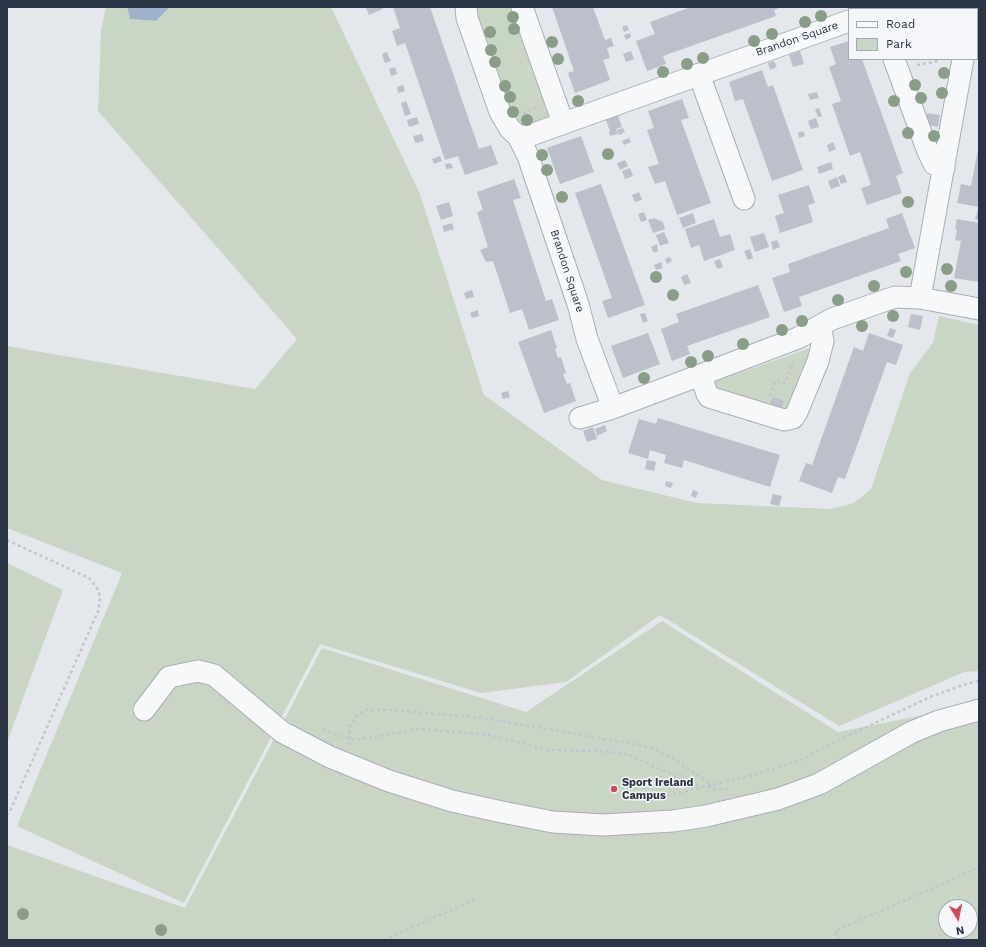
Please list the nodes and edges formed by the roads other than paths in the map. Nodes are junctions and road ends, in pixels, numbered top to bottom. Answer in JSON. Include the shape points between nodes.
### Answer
{"nodes":[{"id":1,"x":466,"y":7,"type":"edge"},
{"id":2,"x":522,"y":7,"type":"edge"},
{"id":3,"x":848,"y":20,"type":"edge"},
{"id":4,"x":894,"y":60,"type":"edge"},
{"id":5,"x":963,"y":60,"type":"edge"},
{"id":6,"x":699,"y":74,"type":"junction"},
{"id":7,"x":563,"y":123,"type":"junction"},
{"id":8,"x":518,"y":136,"type":"junction"},
{"id":9,"x":944,"y":168,"type":"junction"},
{"id":10,"x":744,"y":199,"type":"dead end"},
{"id":11,"x":920,"y":298,"type":"junction"},
{"id":12,"x":979,"y":309,"type":"edge"},
{"id":13,"x":820,"y":326,"type":"junction"},
{"id":14,"x":701,"y":375,"type":"junction"},
{"id":15,"x":613,"y":408,"type":"junction"},
{"id":16,"x":580,"y":418,"type":"dead end"},
{"id":17,"x":144,"y":710,"type":"dead end"},
{"id":18,"x":979,"y":710,"type":"edge"}],
"edges":[{"from":1,"to":8,"type":"street","name":"Brandon Square","via":[[467,18],[503,120]]},
{"from":2,"to":7,"type":"street"},
{"from":3,"to":6,"type":"street","name":"Brandon Square"},
{"from":4,"to":9,"type":"street","via":[[927,149],[934,164]]},
{"from":5,"to":9,"type":"street"},
{"from":6,"to":7,"type":"street","name":"Brandon Square"},
{"from":6,"to":10,"type":"street"},
{"from":7,"to":8,"type":"street","name":"Brandon Square","via":[[528,136]]},
{"from":8,"to":15,"type":"street","name":"Brandon Square","via":[[528,156],[578,304],[587,339]]},
{"from":9,"to":11,"type":"street"},
{"from":11,"to":12,"type":"street"},
{"from":11,"to":13,"type":"street","via":[[895,297],[848,312]]},
{"from":13,"to":14,"type":"street","via":[[798,338]]},
{"from":13,"to":14,"type":"street","via":[[823,341],[818,361],[797,412],[792,418],[784,420],[709,397]]},
{"from":14,"to":15,"type":"street"},
{"from":15,"to":16,"type":"street"},
{"from":17,"to":18,"type":"street","via":[[169,677],[198,671],[214,675],[282,732],[330,757],[389,781],[452,801],[502,812],[553,822],[604,825],[673,821],[778,799],[819,784],[912,732],[939,721]]}]}
